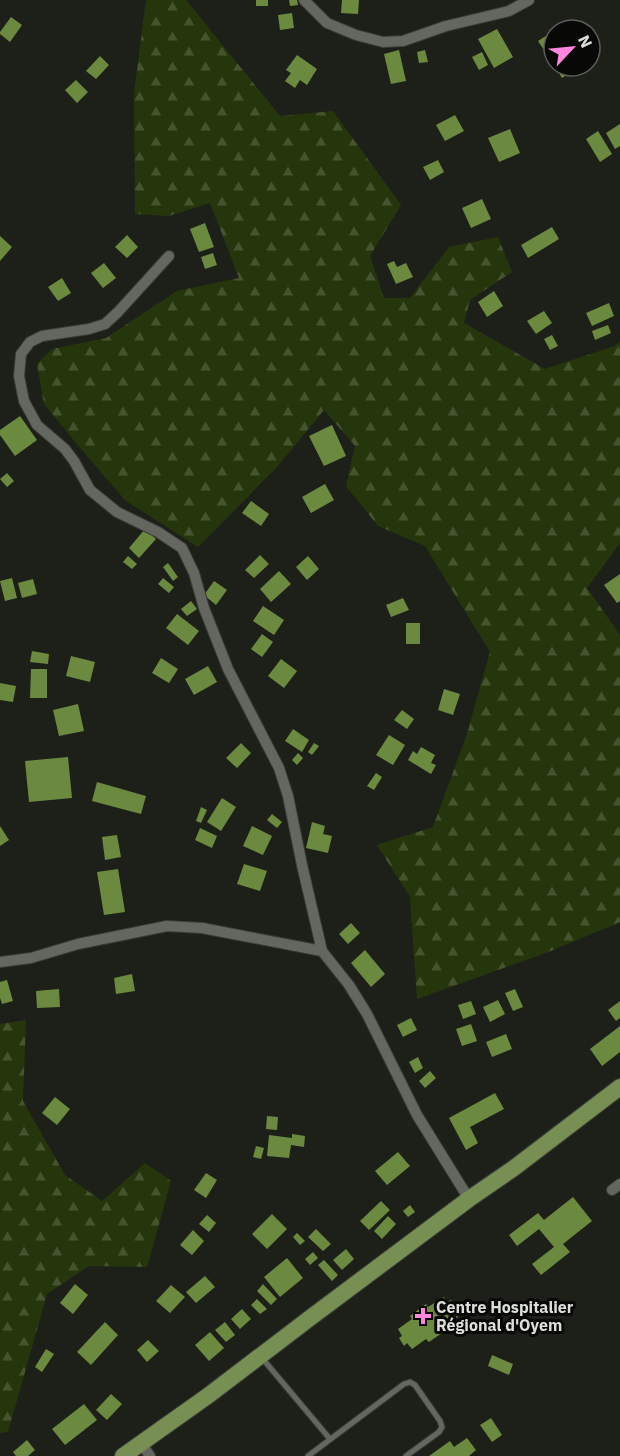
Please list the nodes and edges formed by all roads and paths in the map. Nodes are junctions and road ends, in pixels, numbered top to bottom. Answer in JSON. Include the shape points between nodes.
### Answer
{"nodes":[{"id":1,"x":304,"y":0,"type":"edge"},
{"id":2,"x":529,"y":0,"type":"edge"},
{"id":3,"x":169,"y":256,"type":"dead end"},
{"id":4,"x":322,"y":951,"type":"junction"},
{"id":5,"x":0,"y":963,"type":"edge"},
{"id":6,"x":620,"y":1087,"type":"edge"},
{"id":7,"x":470,"y":1199,"type":"junction"},
{"id":8,"x":260,"y":1357,"type":"junction"},
{"id":9,"x":330,"y":1439,"type":"junction"},
{"id":10,"x":145,"y":1450,"type":"edge"},
{"id":11,"x":123,"y":1456,"type":"edge"},
{"id":12,"x":308,"y":1456,"type":"edge"},
{"id":13,"x":406,"y":1456,"type":"edge"}],
"edges":[{"from":1,"to":2,"type":"street","via":[[327,23],[383,42],[509,11]]},
{"from":3,"to":4,"type":"street","via":[[105,324],[42,336],[30,342],[21,354],[19,376],[24,401],[37,425],[74,461],[90,490],[117,512],[182,548],[228,669],[279,768]]},
{"from":4,"to":5,"type":"street","via":[[202,928],[167,926]]},
{"from":4,"to":7,"type":"street","via":[[367,1014],[417,1115]]},
{"from":6,"to":7,"type":"main road"},
{"from":7,"to":8,"type":"main road"},
{"from":8,"to":9,"type":"lane"},
{"from":8,"to":10,"type":"main road"},
{"from":9,"to":12,"type":"lane"},
{"from":9,"to":13,"type":"lane","via":[[410,1382],[442,1427]]},
{"from":10,"to":11,"type":"main road"}]}
